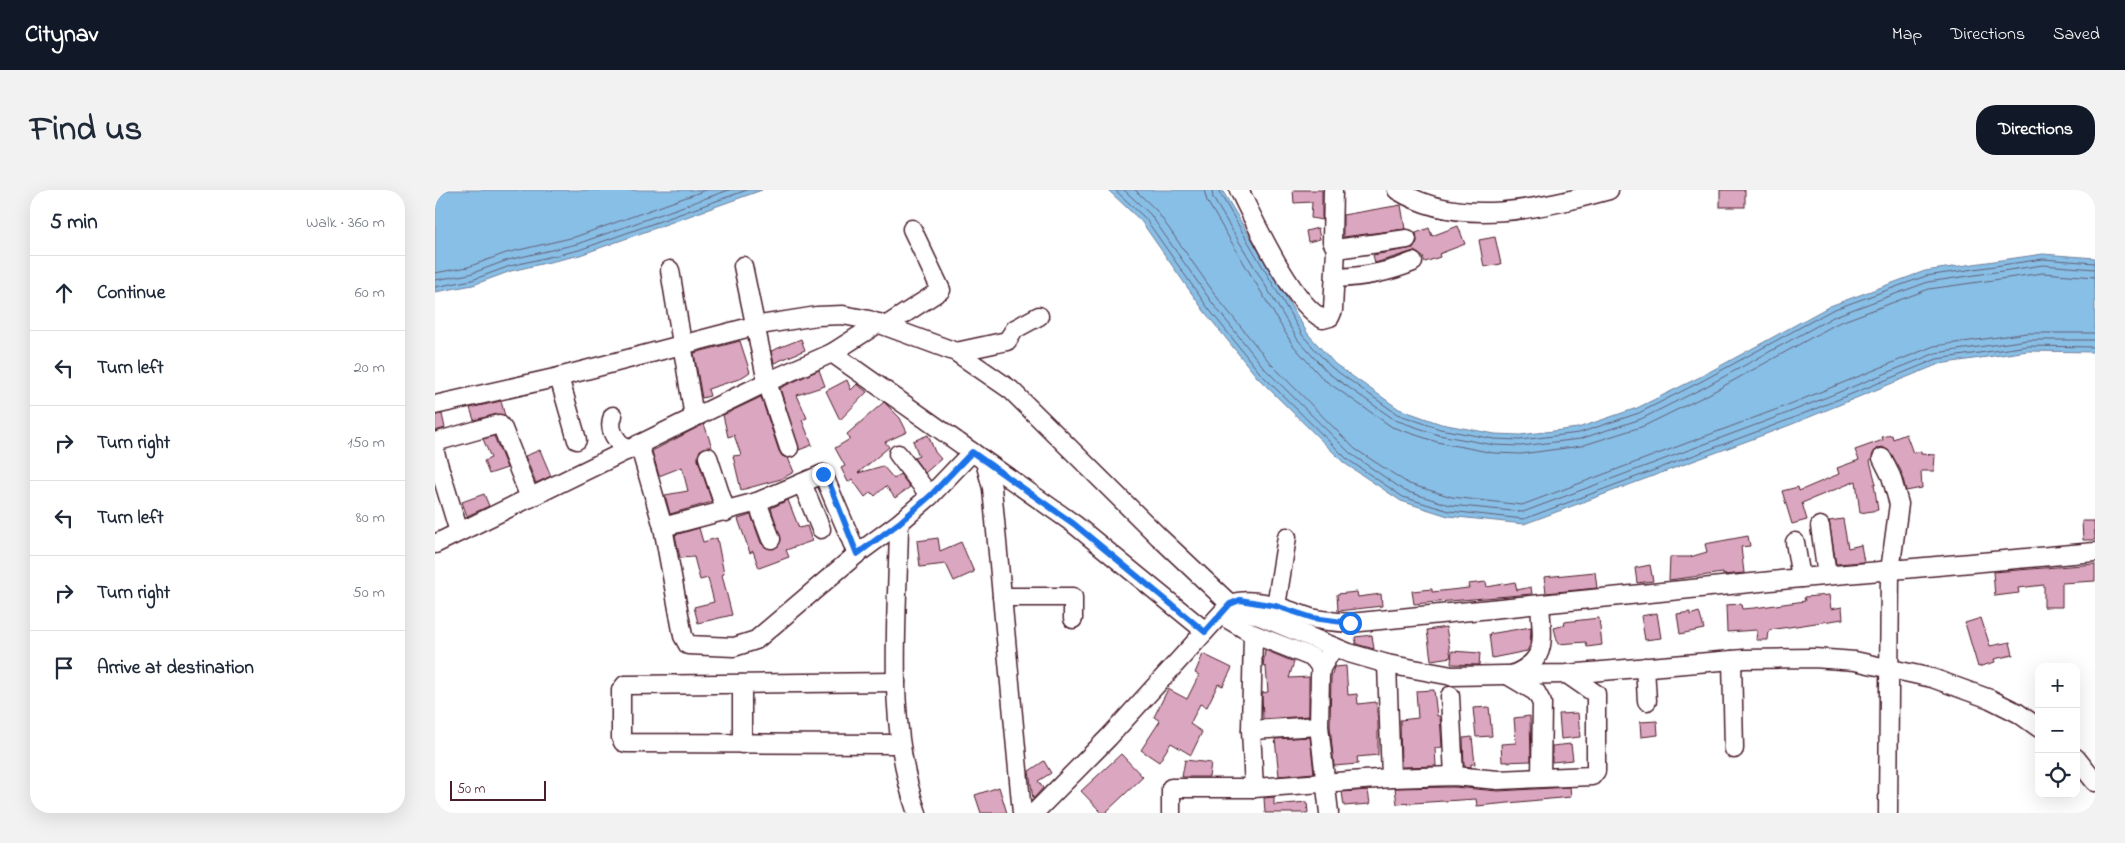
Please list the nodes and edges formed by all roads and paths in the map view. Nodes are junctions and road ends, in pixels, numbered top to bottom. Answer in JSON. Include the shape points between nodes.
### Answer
{"nodes":[{"id":1,"x":1239,"y":190,"type":"edge"},
{"id":2,"x":1333,"y":190,"type":"edge"},
{"id":3,"x":1397,"y":190,"type":"edge"},
{"id":4,"x":1609,"y":190,"type":"edge"},
{"id":5,"x":1586,"y":193,"type":"edge"},
{"id":6,"x":912,"y":229,"type":"dead end"},
{"id":7,"x":1407,"y":239,"type":"dead end"},
{"id":8,"x":1336,"y":248,"type":"junction"},
{"id":9,"x":1413,"y":262,"type":"dead end"},
{"id":10,"x":743,"y":266,"type":"dead end"},
{"id":11,"x":670,"y":270,"type":"dead end"},
{"id":12,"x":1336,"y":278,"type":"junction"},
{"id":13,"x":1039,"y":316,"type":"dead end"},
{"id":14,"x":883,"y":324,"type":"junction"},
{"id":15,"x":754,"y":326,"type":"junction"},
{"id":16,"x":681,"y":343,"type":"junction"},
{"id":17,"x":956,"y":352,"type":"junction"},
{"id":18,"x":831,"y":353,"type":"junction"},
{"id":19,"x":559,"y":378,"type":"junction"},
{"id":20,"x":767,"y":382,"type":"junction"},
{"id":21,"x":435,"y":405,"type":"edge"},
{"id":22,"x":613,"y":416,"type":"dead end"},
{"id":23,"x":694,"y":417,"type":"junction"},
{"id":24,"x":577,"y":440,"type":"dead end"},
{"id":25,"x":435,"y":442,"type":"edge"},
{"id":26,"x":632,"y":448,"type":"junction"},
{"id":27,"x":789,"y":448,"type":"dead end"},
{"id":28,"x":435,"y":454,"type":"edge"},
{"id":29,"x":898,"y":454,"type":"dead end"},
{"id":30,"x":708,"y":457,"type":"dead end"},
{"id":31,"x":979,"y":457,"type":"junction"},
{"id":32,"x":1882,"y":458,"type":"dead end"},
{"id":33,"x":802,"y":483,"type":"junction"},
{"id":34,"x":930,"y":496,"type":"junction"},
{"id":35,"x":530,"y":498,"type":"junction"},
{"id":36,"x":757,"y":502,"type":"junction"},
{"id":37,"x":726,"y":512,"type":"junction"},
{"id":38,"x":899,"y":523,"type":"junction"},
{"id":39,"x":1820,"y":526,"type":"dead end"},
{"id":40,"x":663,"y":528,"type":"junction"},
{"id":41,"x":821,"y":529,"type":"dead end"},
{"id":42,"x":459,"y":532,"type":"junction"},
{"id":43,"x":1287,"y":536,"type":"dead end"},
{"id":44,"x":771,"y":539,"type":"dead end"},
{"id":45,"x":1795,"y":542,"type":"dead end"},
{"id":46,"x":435,"y":544,"type":"edge"},
{"id":47,"x":2095,"y":552,"type":"edge"},
{"id":48,"x":857,"y":554,"type":"junction"},
{"id":49,"x":1890,"y":571,"type":"junction"},
{"id":50,"x":1827,"y":575,"type":"junction"},
{"id":51,"x":1801,"y":578,"type":"junction"},
{"id":52,"x":1002,"y":597,"type":"junction"},
{"id":53,"x":1540,"y":605,"type":"junction"},
{"id":54,"x":1276,"y":606,"type":"junction"},
{"id":55,"x":1226,"y":609,"type":"junction"},
{"id":56,"x":1073,"y":619,"type":"dead end"},
{"id":57,"x":1205,"y":632,"type":"junction"},
{"id":58,"x":1253,"y":634,"type":"junction"},
{"id":59,"x":1334,"y":647,"type":"junction"},
{"id":60,"x":1732,"y":660,"type":"junction"},
{"id":61,"x":1387,"y":664,"type":"junction"},
{"id":62,"x":1645,"y":667,"type":"junction"},
{"id":63,"x":1891,"y":667,"type":"junction"},
{"id":64,"x":1321,"y":668,"type":"junction"},
{"id":65,"x":1567,"y":674,"type":"junction"},
{"id":66,"x":1509,"y":676,"type":"junction"},
{"id":67,"x":896,"y":682,"type":"junction"},
{"id":68,"x":742,"y":684,"type":"junction"},
{"id":69,"x":1450,"y":696,"type":"dead end"},
{"id":70,"x":1647,"y":701,"type":"dead end"},
{"id":71,"x":2035,"y":725,"type":"edge"},
{"id":72,"x":1319,"y":726,"type":"junction"},
{"id":73,"x":1251,"y":730,"type":"junction"},
{"id":74,"x":742,"y":744,"type":"junction"},
{"id":75,"x":899,"y":744,"type":"junction"},
{"id":76,"x":1735,"y":749,"type":"dead end"},
{"id":77,"x":2080,"y":763,"type":"edge"},
{"id":78,"x":1454,"y":776,"type":"junction"},
{"id":79,"x":1391,"y":778,"type":"junction"},
{"id":80,"x":1541,"y":778,"type":"junction"},
{"id":81,"x":1326,"y":782,"type":"junction"},
{"id":82,"x":2095,"y":782,"type":"edge"},
{"id":83,"x":1254,"y":788,"type":"junction"},
{"id":84,"x":917,"y":813,"type":"edge"},
{"id":85,"x":1022,"y":813,"type":"edge"},
{"id":86,"x":1034,"y":813,"type":"edge"},
{"id":87,"x":1171,"y":813,"type":"edge"},
{"id":88,"x":1329,"y":813,"type":"edge"},
{"id":89,"x":1888,"y":813,"type":"edge"}],
"edges":[{"from":1,"to":12,"type":"street","via":[[1294,293],[1314,315],[1323,319],[1330,317]]},
{"from":2,"to":8,"type":"street","via":[[1332,241]]},
{"from":3,"to":5,"type":"street","via":[[1412,199],[1464,212],[1513,209]]},
{"from":4,"to":5,"type":"street"},
{"from":6,"to":14,"type":"street","via":[[941,290]]},
{"from":7,"to":8,"type":"street"},
{"from":8,"to":12,"type":"street"},
{"from":9,"to":12,"type":"street","via":[[1367,277]]},
{"from":10,"to":15,"type":"street"},
{"from":11,"to":16,"type":"street"},
{"from":13,"to":17,"type":"street","via":[[1015,329],[1007,341]]},
{"from":14,"to":15,"type":"street","via":[[843,315]]},
{"from":14,"to":17,"type":"street"},
{"from":14,"to":18,"type":"street"},
{"from":15,"to":16,"type":"street"},
{"from":15,"to":20,"type":"street"},
{"from":16,"to":19,"type":"street"},
{"from":16,"to":23,"type":"street"},
{"from":17,"to":55,"type":"street","via":[[1011,390],[1159,537]]},
{"from":18,"to":20,"type":"street"},
{"from":18,"to":31,"type":"street"},
{"from":19,"to":21,"type":"street"},
{"from":19,"to":24,"type":"street"},
{"from":20,"to":23,"type":"street"},
{"from":20,"to":27,"type":"street"},
{"from":22,"to":26,"type":"street","via":[[611,432]]},
{"from":23,"to":26,"type":"street"},
{"from":25,"to":35,"type":"street","via":[[499,424]]},
{"from":26,"to":35,"type":"street"},
{"from":26,"to":40,"type":"street"},
{"from":28,"to":42,"type":"street"},
{"from":29,"to":34,"type":"street"},
{"from":30,"to":37,"type":"street"},
{"from":31,"to":34,"type":"street"},
{"from":31,"to":52,"type":"street","via":[[992,488]]},
{"from":31,"to":57,"type":"street","via":[[1074,524]]},
{"from":32,"to":49,"type":"street","via":[[1899,504]]},
{"from":33,"to":36,"type":"street"},
{"from":33,"to":41,"type":"street"},
{"from":33,"to":48,"type":"street","via":[[821,474],[825,476]]},
{"from":34,"to":38,"type":"street"},
{"from":35,"to":42,"type":"street"},
{"from":36,"to":37,"type":"street"},
{"from":36,"to":44,"type":"street"},
{"from":37,"to":40,"type":"street"},
{"from":38,"to":48,"type":"street"},
{"from":38,"to":67,"type":"street"},
{"from":39,"to":50,"type":"street"},
{"from":40,"to":48,"type":"street","via":[[683,636],[691,646],[735,647],[756,640]]},
{"from":42,"to":46,"type":"street"},
{"from":43,"to":54,"type":"street"},
{"from":45,"to":51,"type":"street"},
{"from":47,"to":49,"type":"street"},
{"from":49,"to":50,"type":"street"},
{"from":49,"to":63,"type":"street"},
{"from":50,"to":51,"type":"street"},
{"from":51,"to":53,"type":"street"},
{"from":52,"to":56,"type":"street","via":[[1073,597]]},
{"from":52,"to":85,"type":"street"},
{"from":53,"to":54,"type":"street","via":[[1350,623],[1313,618]]},
{"from":53,"to":66,"type":"street","via":[[1542,644],[1539,654],[1525,669]]},
{"from":54,"to":55,"type":"street","via":[[1240,600]]},
{"from":55,"to":57,"type":"street"},
{"from":55,"to":58,"type":"street"},
{"from":55,"to":59,"type":"street"},
{"from":57,"to":86,"type":"street"},
{"from":58,"to":64,"type":"street","via":[[1313,658]]},
{"from":58,"to":73,"type":"street"},
{"from":59,"to":61,"type":"street"},
{"from":59,"to":64,"type":"street"},
{"from":60,"to":62,"type":"street"},
{"from":60,"to":63,"type":"street","via":[[1814,658]]},
{"from":60,"to":76,"type":"street"},
{"from":61,"to":66,"type":"street","via":[[1452,676]]},
{"from":61,"to":79,"type":"street"},
{"from":62,"to":65,"type":"street"},
{"from":62,"to":70,"type":"street"},
{"from":63,"to":71,"type":"street","via":[[1990,699]]},
{"from":63,"to":89,"type":"street"},
{"from":64,"to":72,"type":"street"},
{"from":65,"to":66,"type":"street"},
{"from":65,"to":80,"type":"street","via":[[1596,694],[1595,772],[1592,776]]},
{"from":66,"to":80,"type":"street","via":[[1540,697],[1542,703]]},
{"from":67,"to":68,"type":"street"},
{"from":67,"to":75,"type":"street"},
{"from":68,"to":74,"type":"street"},
{"from":68,"to":74,"type":"street","via":[[625,685],[621,690],[623,742]]},
{"from":69,"to":78,"type":"street"},
{"from":72,"to":73,"type":"street"},
{"from":72,"to":81,"type":"street"},
{"from":73,"to":83,"type":"street"},
{"from":74,"to":75,"type":"street"},
{"from":75,"to":84,"type":"street"},
{"from":77,"to":82,"type":"street"},
{"from":78,"to":79,"type":"street"},
{"from":78,"to":80,"type":"street"},
{"from":79,"to":81,"type":"street"},
{"from":81,"to":83,"type":"street"},
{"from":81,"to":88,"type":"street"},
{"from":83,"to":87,"type":"street","via":[[1171,788]]}]}
